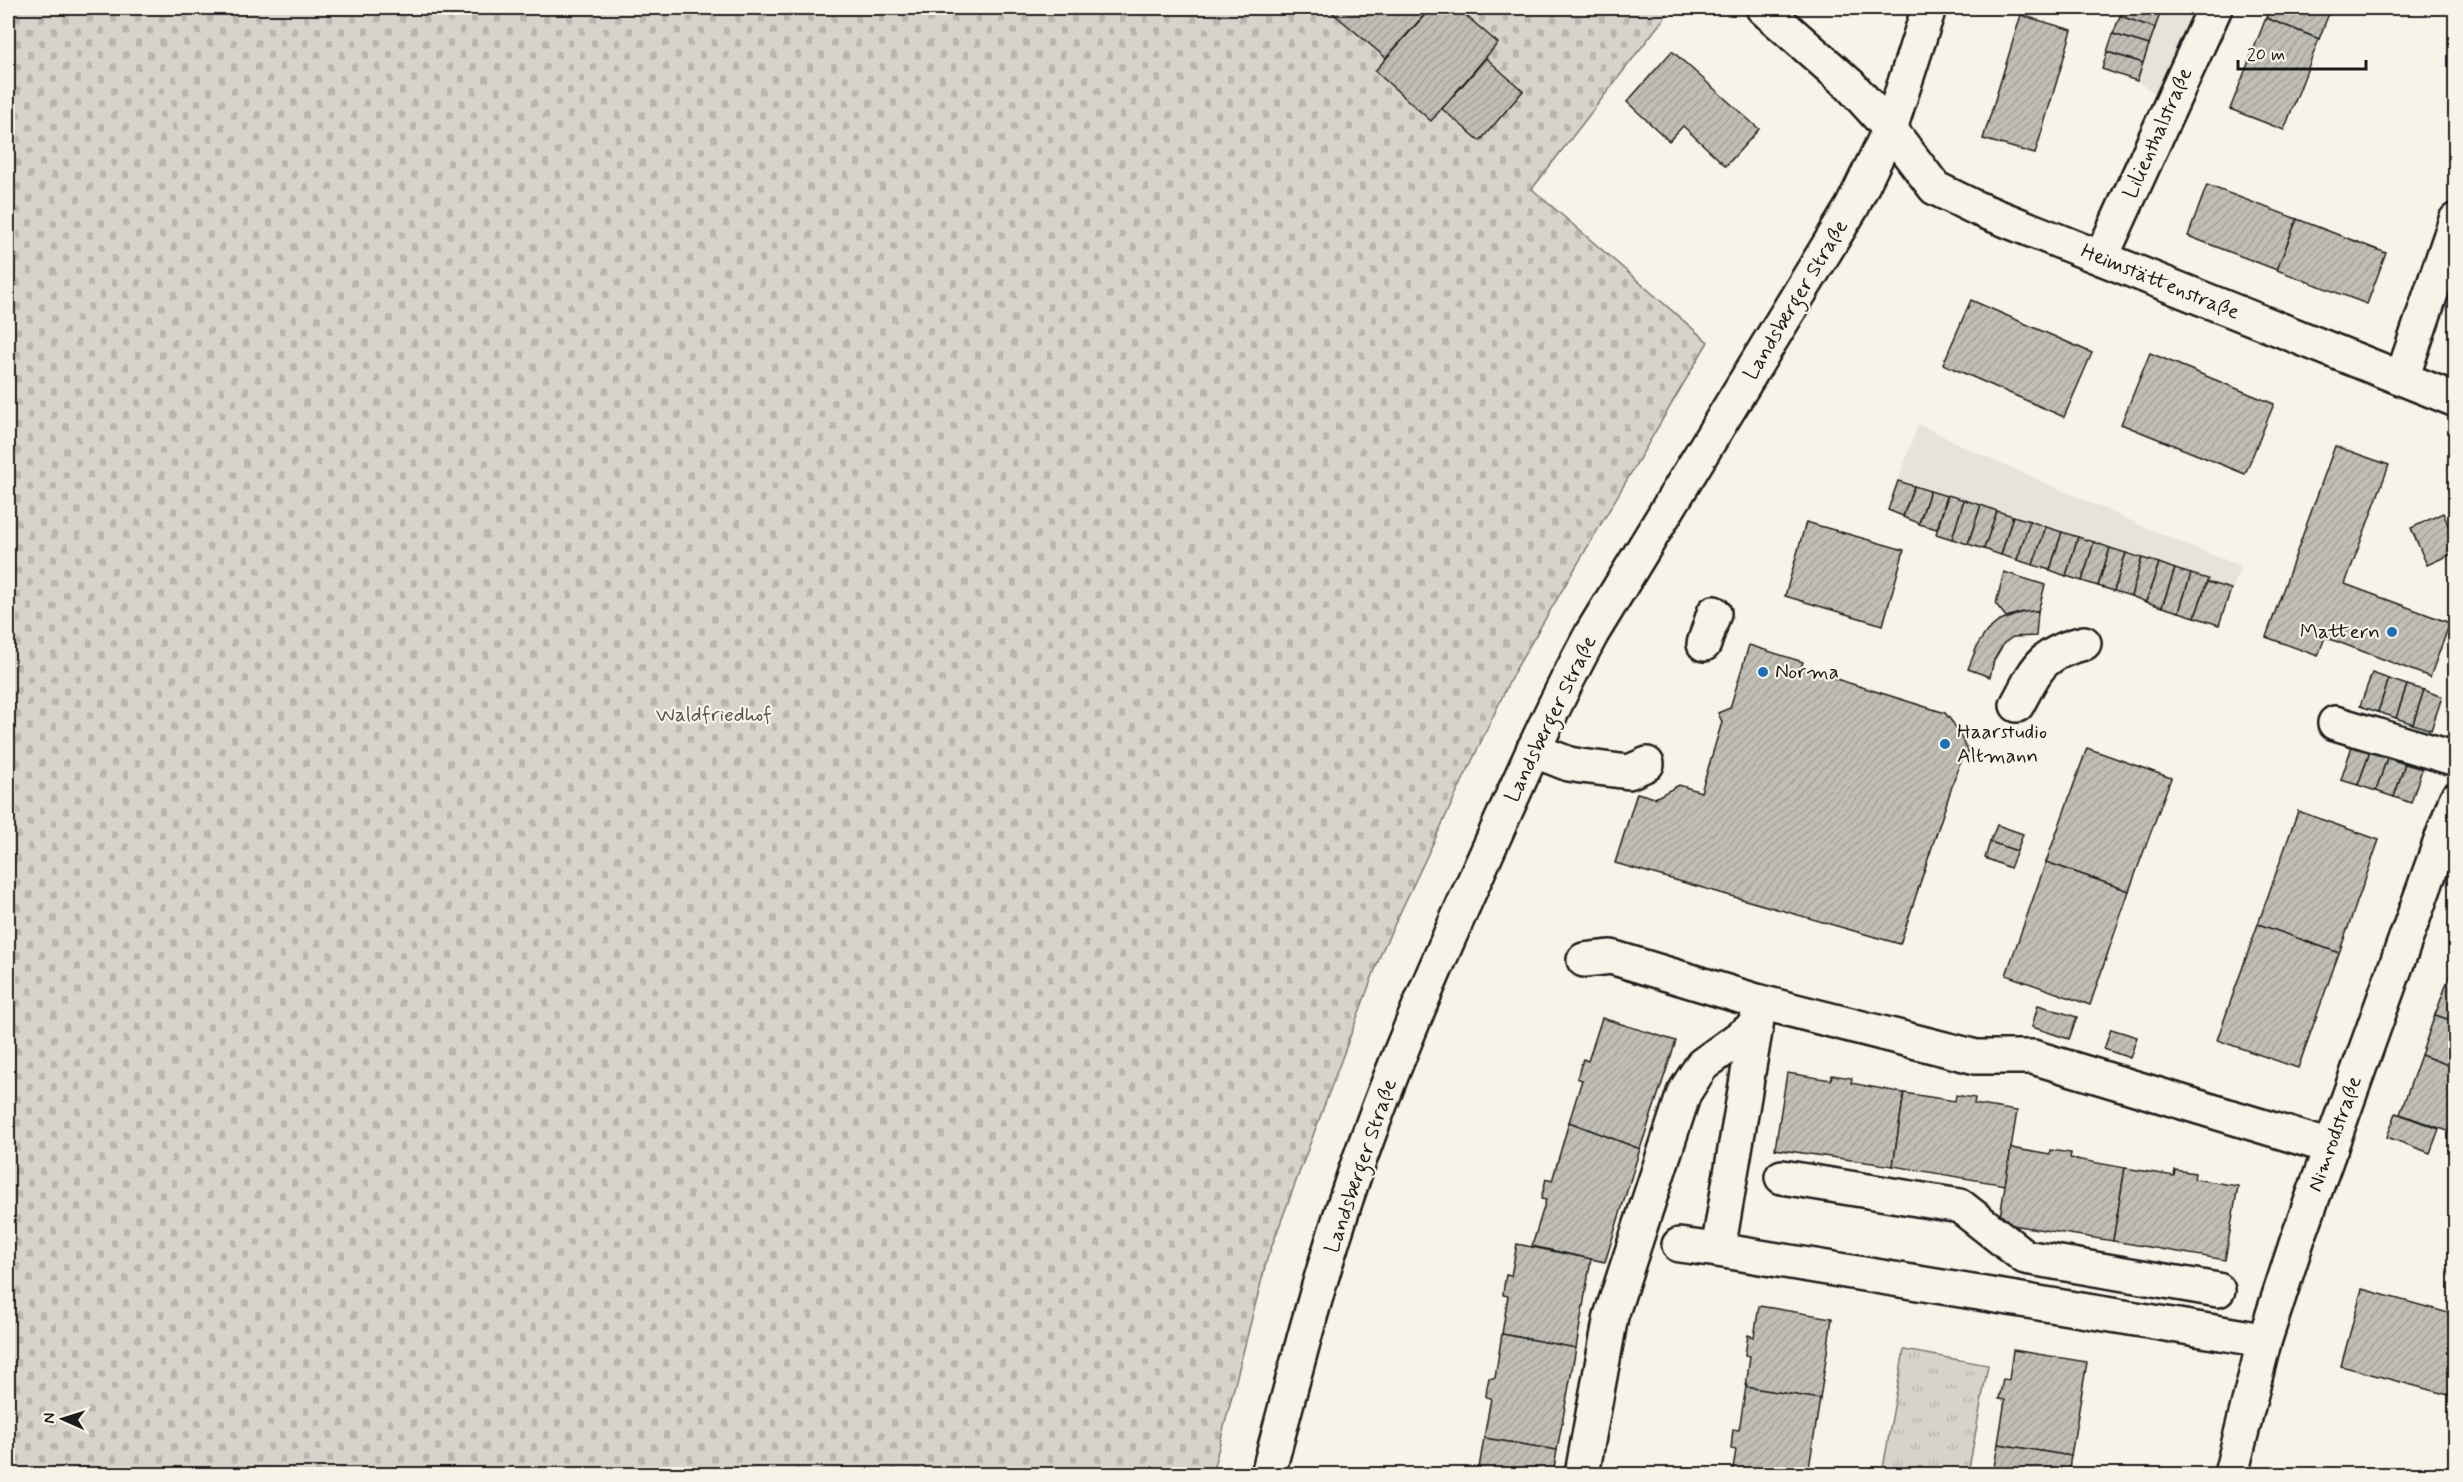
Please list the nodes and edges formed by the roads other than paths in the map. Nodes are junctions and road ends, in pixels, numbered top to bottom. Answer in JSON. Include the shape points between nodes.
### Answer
{"nodes":[{"id":1,"x":1763,"y":8,"type":"edge"},
{"id":2,"x":1929,"y":8,"type":"edge"},
{"id":3,"x":2215,"y":8,"type":"edge"},
{"id":4,"x":1890,"y":129,"type":"junction"},
{"id":5,"x":2456,"y":220,"type":"edge"},
{"id":6,"x":2101,"y":258,"type":"junction"},
{"id":7,"x":2402,"y":378,"type":"junction"},
{"id":8,"x":2456,"y":400,"type":"edge"},
{"id":9,"x":1714,"y":614,"type":"dead end"},
{"id":10,"x":2084,"y":643,"type":"dead end"},
{"id":11,"x":1704,"y":644,"type":"dead end"},
{"id":12,"x":2017,"y":705,"type":"dead end"},
{"id":13,"x":2335,"y":723,"type":"dead end"},
{"id":14,"x":1533,"y":750,"type":"junction"},
{"id":15,"x":2456,"y":759,"type":"edge"},
{"id":16,"x":1647,"y":764,"type":"dead end"},
{"id":17,"x":2456,"y":800,"type":"edge"},
{"id":18,"x":1584,"y":960,"type":"dead end"},
{"id":19,"x":1758,"y":1014,"type":"junction"},
{"id":20,"x":2331,"y":1147,"type":"junction"},
{"id":21,"x":1782,"y":1177,"type":"dead end"},
{"id":22,"x":1678,"y":1245,"type":"dead end"},
{"id":23,"x":1718,"y":1250,"type":"junction"},
{"id":24,"x":2189,"y":1328,"type":"junction"},
{"id":25,"x":2264,"y":1342,"type":"junction"},
{"id":26,"x":1268,"y":1474,"type":"edge"},
{"id":27,"x":1582,"y":1474,"type":"edge"},
{"id":28,"x":2231,"y":1474,"type":"edge"}],
"edges":[{"from":1,"to":4,"type":"street","name":"Heimstättenstraße","via":[[1850,85]]},
{"from":2,"to":4,"type":"street","name":"Landsberger Straße"},
{"from":3,"to":6,"type":"street","name":"Lilienthalstraße"},
{"from":4,"to":6,"type":"street","name":"Heimstättenstraße","via":[[1935,188]]},
{"from":4,"to":14,"type":"street","name":"Landsberger Straße","via":[[1852,207],[1592,633]]},
{"from":5,"to":7,"type":"street"},
{"from":6,"to":7,"type":"street","name":"Heimstättenstraße"},
{"from":7,"to":8,"type":"street","name":"Heimstättenstraße"},
{"from":9,"to":11,"type":"street"},
{"from":10,"to":12,"type":"street","via":[[2058,650],[2038,667]]},
{"from":13,"to":15,"type":"street"},
{"from":14,"to":16,"type":"street","via":[[1569,764],[1629,772]]},
{"from":14,"to":26,"type":"street","name":"Landsberger Straße","via":[[1427,988],[1370,1132],[1321,1280]]},
{"from":17,"to":20,"type":"street","name":"Nimrodstraße"},
{"from":18,"to":19,"type":"street","via":[[1611,957]]},
{"from":19,"to":20,"type":"street","via":[[1976,1057],[2033,1057]]},
{"from":19,"to":23,"type":"street"},
{"from":19,"to":27,"type":"street","via":[[1702,1065],[1684,1093],[1611,1316]]},
{"from":20,"to":25,"type":"street","name":"Nimrodstraße"},
{"from":21,"to":24,"type":"street","via":[[1960,1206],[2025,1257],[2207,1288]]},
{"from":22,"to":23,"type":"street"},
{"from":23,"to":24,"type":"street"},
{"from":24,"to":25,"type":"street"},
{"from":25,"to":28,"type":"street","name":"Nimrodstraße"}]}
